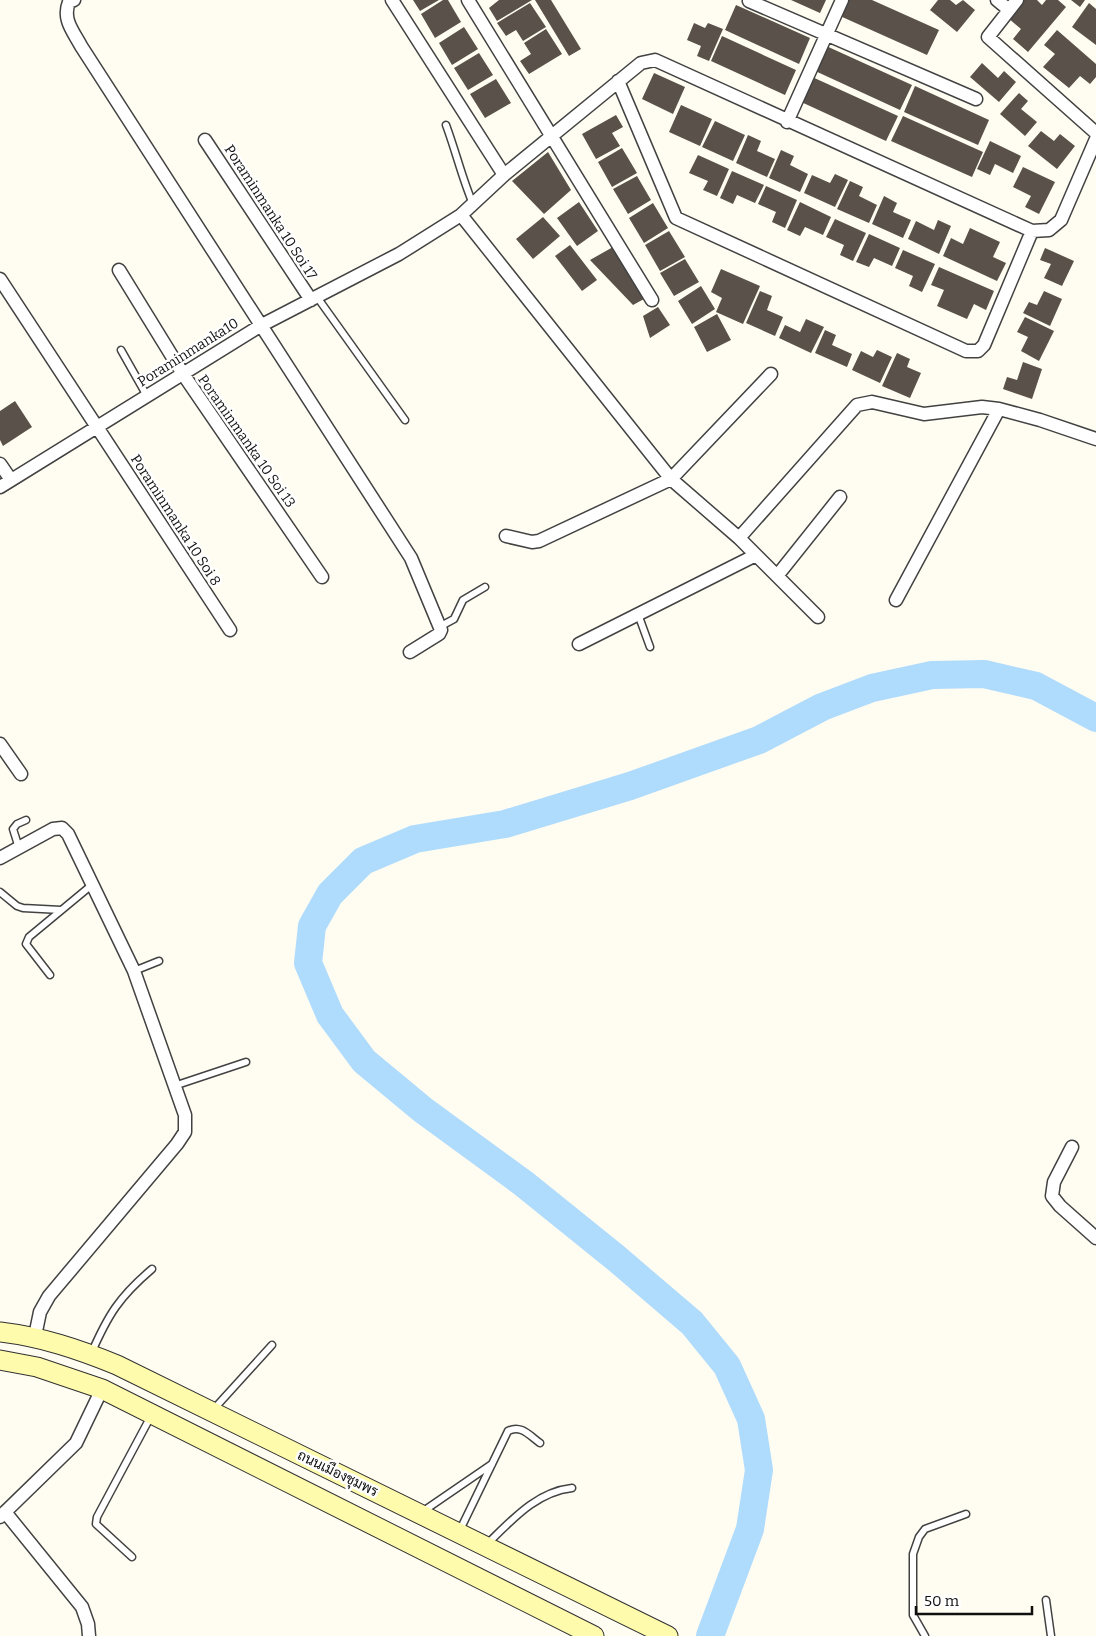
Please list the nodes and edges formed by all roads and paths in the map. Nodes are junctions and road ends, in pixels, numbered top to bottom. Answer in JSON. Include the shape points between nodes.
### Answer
{"nodes":[{"id":1,"x":74,"y":0,"type":"edge"},
{"id":2,"x":392,"y":0,"type":"edge"},
{"id":3,"x":468,"y":0,"type":"edge"},
{"id":4,"x":842,"y":0,"type":"edge"},
{"id":5,"x":997,"y":0,"type":"edge"},
{"id":6,"x":749,"y":1,"type":"edge"},
{"id":7,"x":1013,"y":5,"type":"edge"},
{"id":8,"x":827,"y":34,"type":"junction"},
{"id":9,"x":618,"y":81,"type":"junction"},
{"id":10,"x":976,"y":99,"type":"dead end"},
{"id":11,"x":787,"y":122,"type":"junction"},
{"id":12,"x":446,"y":125,"type":"dead end"},
{"id":13,"x":1096,"y":133,"type":"edge"},
{"id":14,"x":550,"y":135,"type":"junction"},
{"id":15,"x":1096,"y":139,"type":"edge"},
{"id":16,"x":205,"y":140,"type":"dead end"},
{"id":17,"x":1093,"y":152,"type":"edge"},
{"id":18,"x":504,"y":175,"type":"junction"},
{"id":19,"x":473,"y":204,"type":"junction"},
{"id":20,"x":461,"y":215,"type":"junction"},
{"id":21,"x":1032,"y":231,"type":"junction"},
{"id":22,"x":119,"y":270,"type":"dead end"},
{"id":23,"x":0,"y":279,"type":"edge"},
{"id":24,"x":314,"y":299,"type":"junction"},
{"id":25,"x":652,"y":300,"type":"dead end"},
{"id":26,"x":260,"y":326,"type":"junction"},
{"id":27,"x":121,"y":350,"type":"dead end"},
{"id":28,"x":182,"y":374,"type":"junction"},
{"id":29,"x":771,"y":374,"type":"dead end"},
{"id":30,"x":147,"y":396,"type":"junction"},
{"id":31,"x":999,"y":409,"type":"junction"},
{"id":32,"x":404,"y":420,"type":"dead end"},
{"id":33,"x":97,"y":426,"type":"junction"},
{"id":34,"x":1096,"y":439,"type":"edge"},
{"id":35,"x":0,"y":464,"type":"edge"},
{"id":36,"x":672,"y":478,"type":"junction"},
{"id":37,"x":11,"y":480,"type":"junction"},
{"id":38,"x":0,"y":487,"type":"edge"},
{"id":39,"x":840,"y":497,"type":"dead end"},
{"id":40,"x":506,"y":536,"type":"dead end"},
{"id":41,"x":739,"y":538,"type":"junction"},
{"id":42,"x":754,"y":556,"type":"junction"},
{"id":43,"x":776,"y":576,"type":"junction"},
{"id":44,"x":322,"y":577,"type":"dead end"},
{"id":45,"x":485,"y":587,"type":"dead end"},
{"id":46,"x":896,"y":600,"type":"dead end"},
{"id":47,"x":638,"y":614,"type":"junction"},
{"id":48,"x":818,"y":618,"type":"dead end"},
{"id":49,"x":441,"y":626,"type":"junction"},
{"id":50,"x":230,"y":630,"type":"dead end"},
{"id":51,"x":579,"y":644,"type":"dead end"},
{"id":52,"x":650,"y":647,"type":"dead end"},
{"id":53,"x":410,"y":652,"type":"dead end"},
{"id":54,"x":0,"y":744,"type":"edge"},
{"id":55,"x":20,"y":774,"type":"dead end"},
{"id":56,"x":26,"y":820,"type":"dead end"},
{"id":57,"x":19,"y":848,"type":"junction"},
{"id":58,"x":0,"y":858,"type":"edge"},
{"id":59,"x":94,"y":883,"type":"junction"},
{"id":60,"x":0,"y":892,"type":"edge"},
{"id":61,"x":61,"y":910,"type":"junction"},
{"id":62,"x":159,"y":961,"type":"dead end"},
{"id":63,"x":134,"y":971,"type":"junction"},
{"id":64,"x":50,"y":975,"type":"dead end"},
{"id":65,"x":246,"y":1062,"type":"dead end"},
{"id":66,"x":174,"y":1086,"type":"junction"},
{"id":67,"x":1072,"y":1147,"type":"dead end"},
{"id":68,"x":1096,"y":1238,"type":"edge"},
{"id":69,"x":152,"y":1269,"type":"dead end"},
{"id":70,"x":0,"y":1332,"type":"edge"},
{"id":71,"x":35,"y":1336,"type":"junction"},
{"id":72,"x":272,"y":1345,"type":"dead end"},
{"id":73,"x":91,"y":1354,"type":"junction"},
{"id":74,"x":0,"y":1360,"type":"edge"},
{"id":75,"x":102,"y":1389,"type":"junction"},
{"id":76,"x":212,"y":1411,"type":"junction"},
{"id":77,"x":152,"y":1414,"type":"junction"},
{"id":78,"x":540,"y":1443,"type":"dead end"},
{"id":79,"x":493,"y":1463,"type":"junction"},
{"id":80,"x":572,"y":1488,"type":"dead end"},
{"id":81,"x":2,"y":1514,"type":"edge"},
{"id":82,"x":420,"y":1514,"type":"junction"},
{"id":83,"x":966,"y":1514,"type":"dead end"},
{"id":84,"x":459,"y":1533,"type":"junction"},
{"id":85,"x":486,"y":1546,"type":"junction"},
{"id":86,"x":132,"y":1557,"type":"dead end"},
{"id":87,"x":1046,"y":1600,"type":"dead end"},
{"id":88,"x":89,"y":1636,"type":"edge"},
{"id":89,"x":594,"y":1636,"type":"edge"},
{"id":90,"x":668,"y":1636,"type":"edge"},
{"id":91,"x":925,"y":1636,"type":"edge"},
{"id":92,"x":1051,"y":1636,"type":"edge"}],
"edges":[{"from":1,"to":26,"type":"street","via":[[69,2],[66,10],[67,21],[81,46]]},
{"from":2,"to":18,"type":"street"},
{"from":3,"to":14,"type":"street"},
{"from":4,"to":8,"type":"street"},
{"from":5,"to":7,"type":"street"},
{"from":6,"to":8,"type":"street"},
{"from":7,"to":13,"type":"street","via":[[988,37]]},
{"from":8,"to":10,"type":"street"},
{"from":8,"to":11,"type":"street"},
{"from":9,"to":11,"type":"street","name":"Poraminmanka10","via":[[641,63],[655,60]]},
{"from":9,"to":14,"type":"street","name":"Poraminmanka10"},
{"from":9,"to":21,"type":"street","via":[[676,218],[966,351],[978,351],[984,345]]},
{"from":11,"to":21,"type":"street","name":"Poraminmanka10"},
{"from":12,"to":19,"type":"lane"},
{"from":14,"to":18,"type":"street","name":"Poraminmanka10"},
{"from":14,"to":25,"type":"street"},
{"from":15,"to":17,"type":"street"},
{"from":16,"to":24,"type":"street","name":"Poraminmanka 10 Soi 17"},
{"from":17,"to":21,"type":"street","via":[[1061,220],[1049,230]]},
{"from":18,"to":19,"type":"street","name":"Poraminmanka10"},
{"from":19,"to":20,"type":"street","name":"Poraminmanka10"},
{"from":20,"to":24,"type":"street","name":"Poraminmanka10","via":[[399,254]]},
{"from":20,"to":36,"type":"street"},
{"from":22,"to":28,"type":"street","name":"Poraminmanka 10 Soi 13"},
{"from":23,"to":33,"type":"street","name":"Poraminmanka 10 Soi 8"},
{"from":24,"to":26,"type":"street","name":"Poraminmanka10"},
{"from":24,"to":32,"type":"lane"},
{"from":26,"to":28,"type":"street","name":"Poraminmanka10"},
{"from":26,"to":49,"type":"street","via":[[411,558]]},
{"from":27,"to":30,"type":"lane"},
{"from":28,"to":30,"type":"street","name":"Poraminmanka10"},
{"from":28,"to":44,"type":"street","name":"Poraminmanka 10 Soi 13"},
{"from":29,"to":36,"type":"street"},
{"from":30,"to":33,"type":"street","name":"Poraminmanka10"},
{"from":31,"to":34,"type":"street"},
{"from":31,"to":41,"type":"street","via":[[982,406],[924,414],[872,402],[857,405]]},
{"from":31,"to":46,"type":"street"},
{"from":33,"to":37,"type":"street","name":"Poraminmanka10"},
{"from":33,"to":50,"type":"street","name":"Poraminmanka 10 Soi 8"},
{"from":35,"to":37,"type":"street"},
{"from":36,"to":40,"type":"street","via":[[539,541]]},
{"from":36,"to":41,"type":"street"},
{"from":37,"to":38,"type":"street","name":"Poraminmanka10"},
{"from":39,"to":43,"type":"street"},
{"from":41,"to":42,"type":"street"},
{"from":42,"to":43,"type":"street"},
{"from":42,"to":47,"type":"street"},
{"from":43,"to":48,"type":"street"},
{"from":45,"to":49,"type":"lane","via":[[463,600],[454,619]]},
{"from":47,"to":51,"type":"street"},
{"from":47,"to":52,"type":"lane"},
{"from":49,"to":53,"type":"street","via":[[439,634]]},
{"from":54,"to":55,"type":"street"},
{"from":56,"to":57,"type":"lane","via":[[13,829]]},
{"from":57,"to":58,"type":"street"},
{"from":57,"to":59,"type":"street","via":[[53,829],[62,828]]},
{"from":59,"to":61,"type":"lane"},
{"from":59,"to":63,"type":"street"},
{"from":60,"to":61,"type":"lane","via":[[23,908]]},
{"from":61,"to":64,"type":"lane","via":[[29,937],[26,944]]},
{"from":62,"to":63,"type":"lane"},
{"from":63,"to":66,"type":"street"},
{"from":65,"to":66,"type":"lane"},
{"from":66,"to":71,"type":"street","via":[[185,1115],[185,1132],[49,1296],[40,1312]]},
{"from":67,"to":68,"type":"street","via":[[1054,1182],[1052,1196]]},
{"from":69,"to":73,"type":"lane","via":[[127,1290],[108,1316]]},
{"from":70,"to":71,"type":"main road","name":"ถนนเมืองชุมพร"},
{"from":71,"to":73,"type":"main road","name":"ถนนเมืองชุมพร"},
{"from":72,"to":76,"type":"lane"},
{"from":73,"to":76,"type":"main road","name":"ถนนเมืองชุมพร"},
{"from":74,"to":75,"type":"main road","via":[[37,1367]]},
{"from":75,"to":77,"type":"main road"},
{"from":75,"to":81,"type":"street","via":[[76,1443]]},
{"from":76,"to":82,"type":"main road","name":"ถนนเมืองชุมพร"},
{"from":77,"to":86,"type":"lane","via":[[96,1524]]},
{"from":77,"to":89,"type":"main road"},
{"from":78,"to":79,"type":"lane","via":[[521,1428],[514,1428],[508,1431]]},
{"from":79,"to":82,"type":"lane"},
{"from":79,"to":84,"type":"lane"},
{"from":80,"to":85,"type":"lane","via":[[546,1494],[514,1518]]},
{"from":81,"to":88,"type":"street","via":[[82,1607]]},
{"from":82,"to":84,"type":"main road","name":"ถนนเมืองชุมพร"},
{"from":83,"to":91,"type":"lane","via":[[925,1529],[913,1554],[913,1616]]},
{"from":84,"to":85,"type":"main road","name":"ถนนเมืองชุมพร"},
{"from":85,"to":90,"type":"main road","name":"ถนนเมืองชุมพร"},
{"from":87,"to":92,"type":"lane"}]}
